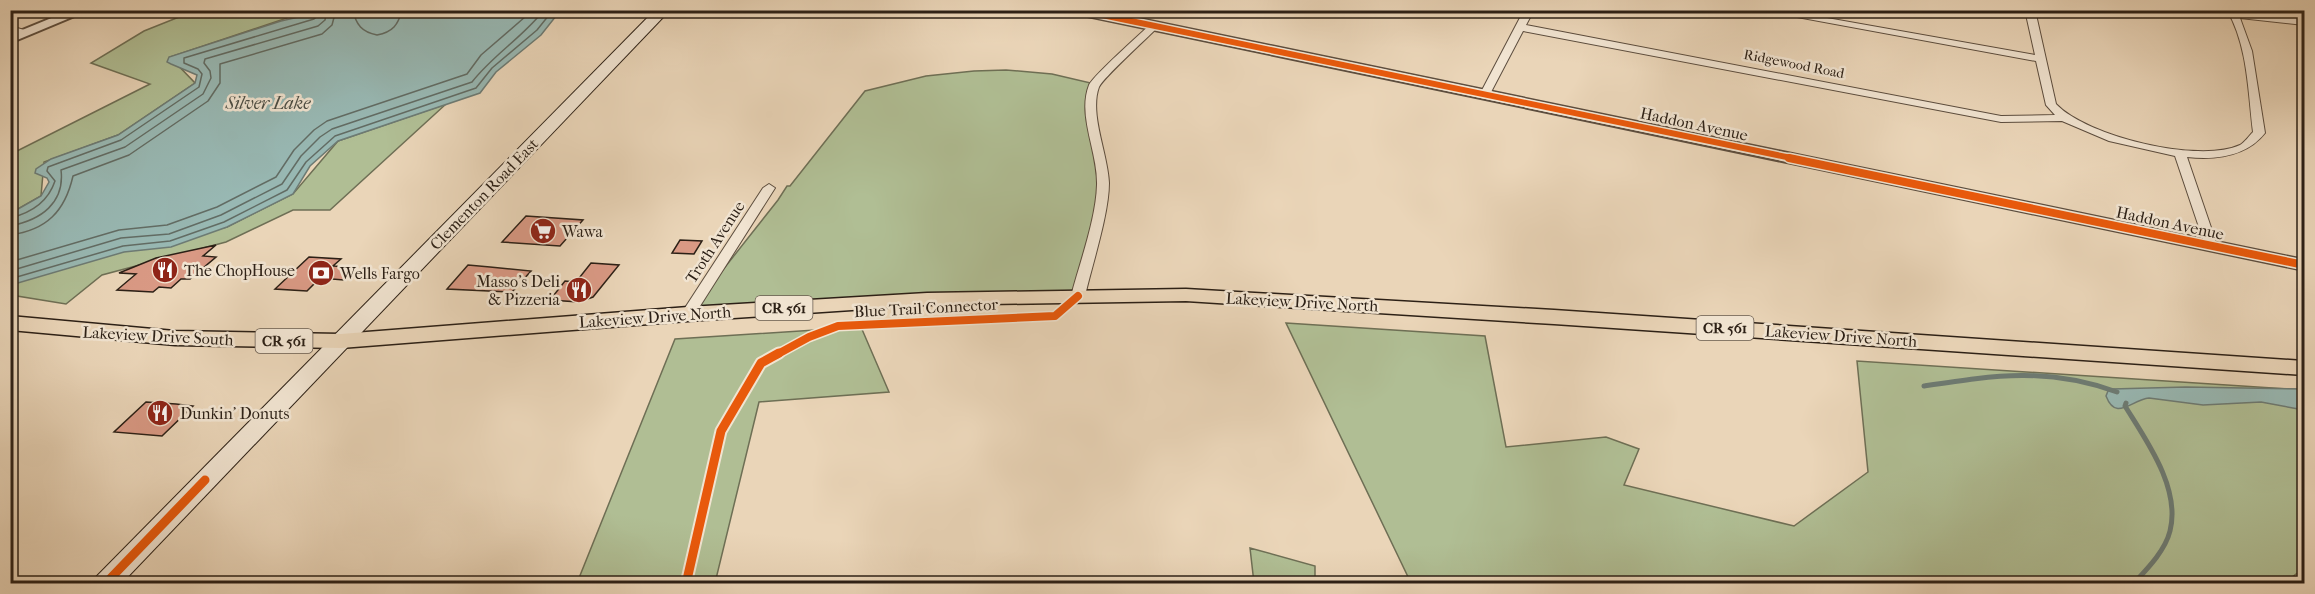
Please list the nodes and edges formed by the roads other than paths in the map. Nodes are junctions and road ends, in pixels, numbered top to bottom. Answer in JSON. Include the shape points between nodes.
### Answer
{"nodes":[{"id":1,"x":83,"y":10,"type":"edge"},
{"id":2,"x":663,"y":10,"type":"edge"},
{"id":3,"x":1078,"y":10,"type":"edge"},
{"id":4,"x":1529,"y":10,"type":"edge"},
{"id":5,"x":1763,"y":10,"type":"edge"},
{"id":6,"x":2030,"y":10,"type":"edge"},
{"id":7,"x":2233,"y":12,"type":"edge"},
{"id":8,"x":2304,"y":22,"type":"edge"},
{"id":9,"x":1154,"y":26,"type":"junction"},
{"id":10,"x":1519,"y":27,"type":"junction"},
{"id":11,"x":10,"y":29,"type":"edge"},
{"id":12,"x":25,"y":33,"type":"junction"},
{"id":13,"x":10,"y":39,"type":"edge"},
{"id":14,"x":2042,"y":59,"type":"junction"},
{"id":15,"x":1485,"y":94,"type":"junction"},
{"id":16,"x":2064,"y":118,"type":"junction"},
{"id":17,"x":2180,"y":153,"type":"junction"},
{"id":18,"x":769,"y":188,"type":"dead end"},
{"id":19,"x":2211,"y":245,"type":"junction"},
{"id":20,"x":2304,"y":265,"type":"edge"},
{"id":21,"x":1078,"y":296,"type":"junction"},
{"id":22,"x":688,"y":314,"type":"junction"},
{"id":23,"x":10,"y":323,"type":"edge"},
{"id":24,"x":341,"y":341,"type":"junction"},
{"id":25,"x":2304,"y":368,"type":"edge"},
{"id":26,"x":105,"y":584,"type":"edge"}],
"edges":[{"from":1,"to":12,"type":"street"},
{"from":2,"to":24,"type":"main road","name":"Clementon Road East"},
{"from":3,"to":9,"type":"street","name":"Haddon Avenue"},
{"from":4,"to":10,"type":"street"},
{"from":5,"to":14,"type":"street"},
{"from":6,"to":14,"type":"street"},
{"from":7,"to":8,"type":"street"},
{"from":7,"to":17,"type":"street","via":[[2251,74],[2259,133],[2242,149]]},
{"from":9,"to":15,"type":"street","name":"Haddon Avenue"},
{"from":9,"to":21,"type":"street","via":[[1095,84],[1090,104],[1103,185]]},
{"from":10,"to":15,"type":"street"},
{"from":10,"to":16,"type":"street","name":"Ridgewood Road","via":[[2001,119]]},
{"from":11,"to":12,"type":"street"},
{"from":12,"to":13,"type":"street"},
{"from":14,"to":16,"type":"street","via":[[2051,105]]},
{"from":15,"to":19,"type":"street","name":"Haddon Avenue"},
{"from":16,"to":17,"type":"street","via":[[2118,141]]},
{"from":17,"to":19,"type":"street"},
{"from":18,"to":22,"type":"street","name":"Troth Avenue"},
{"from":19,"to":20,"type":"street","name":"Haddon Avenue"},
{"from":21,"to":22,"type":"main road","name":"Lakeview Drive North","number":"CR 561","via":[[927,299]]},
{"from":21,"to":25,"type":"main road","name":"Lakeview Drive North","number":"CR 561","via":[[1186,295]]},
{"from":22,"to":24,"type":"main road","name":"Lakeview Drive North","number":"CR 561"},
{"from":23,"to":24,"type":"main road","name":"Lakeview Drive South","number":"CR 561","via":[[175,338]]},
{"from":24,"to":26,"type":"main road","name":"Clementon Road East"}]}
